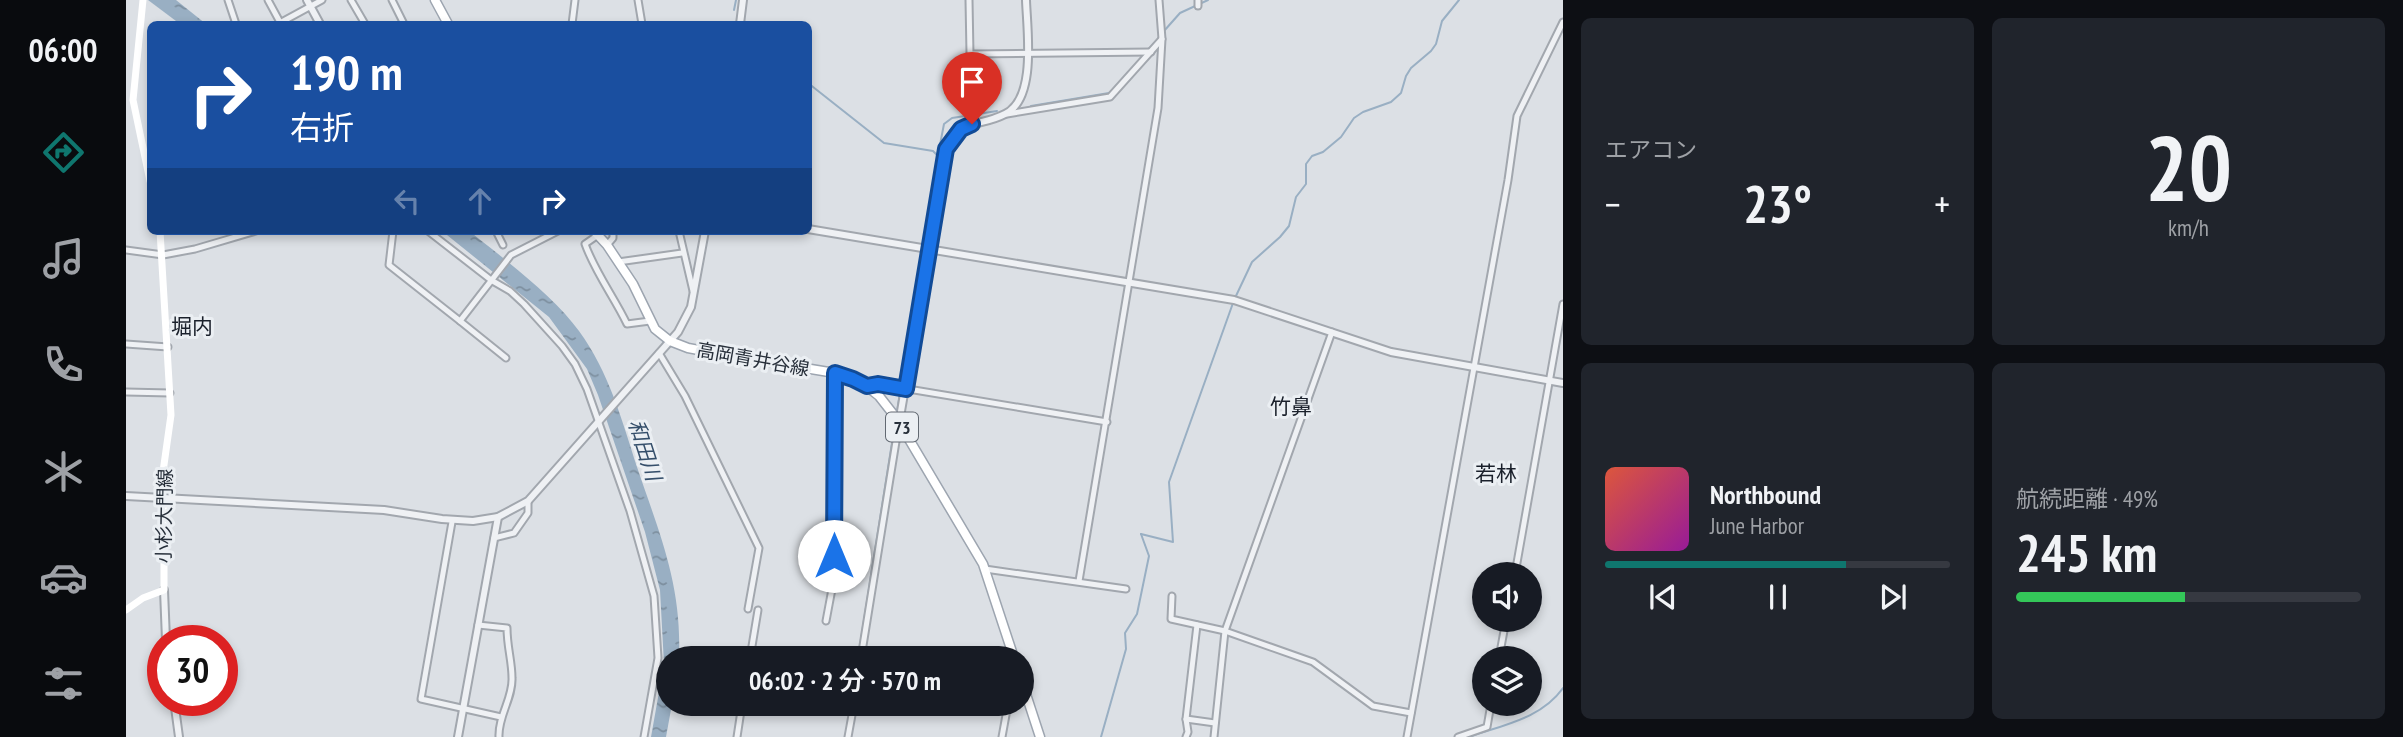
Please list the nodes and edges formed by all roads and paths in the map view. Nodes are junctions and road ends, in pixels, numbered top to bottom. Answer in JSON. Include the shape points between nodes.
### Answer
{"nodes":[{"id":1,"x":228,"y":0,"type":"edge"},
{"id":2,"x":268,"y":0,"type":"edge"},
{"id":3,"x":322,"y":0,"type":"edge"},
{"id":4,"x":351,"y":0,"type":"edge"},
{"id":5,"x":391,"y":0,"type":"edge"},
{"id":6,"x":435,"y":0,"type":"edge"},
{"id":7,"x":575,"y":0,"type":"edge"},
{"id":8,"x":638,"y":0,"type":"edge"},
{"id":9,"x":744,"y":0,"type":"edge"},
{"id":10,"x":969,"y":0,"type":"edge"},
{"id":11,"x":1027,"y":0,"type":"edge"},
{"id":12,"x":1159,"y":0,"type":"edge"},
{"id":13,"x":143,"y":2,"type":"edge"},
{"id":14,"x":309,"y":3,"type":"edge"},
{"id":15,"x":235,"y":21,"type":"edge"},
{"id":16,"x":278,"y":21,"type":"edge"},
{"id":17,"x":284,"y":21,"type":"edge"},
{"id":18,"x":318,"y":21,"type":"edge"},
{"id":19,"x":363,"y":21,"type":"edge"},
{"id":20,"x":402,"y":21,"type":"edge"},
{"id":21,"x":446,"y":21,"type":"edge"},
{"id":22,"x":572,"y":21,"type":"edge"},
{"id":23,"x":642,"y":21,"type":"edge"},
{"id":24,"x":740,"y":21,"type":"edge"},
{"id":25,"x":1563,"y":22,"type":"edge"},
{"id":26,"x":1162,"y":39,"type":"junction"},
{"id":27,"x":1151,"y":51,"type":"junction"},
{"id":28,"x":1028,"y":53,"type":"junction"},
{"id":29,"x":1006,"y":114,"type":"junction"},
{"id":30,"x":147,"y":169,"type":"edge"},
{"id":31,"x":812,"y":230,"type":"edge"},
{"id":32,"x":160,"y":235,"type":"edge"},
{"id":33,"x":243,"y":235,"type":"edge"},
{"id":34,"x":393,"y":235,"type":"edge"},
{"id":35,"x":433,"y":235,"type":"edge"},
{"id":36,"x":498,"y":235,"type":"edge"},
{"id":37,"x":550,"y":235,"type":"edge"},
{"id":38,"x":594,"y":235,"type":"edge"},
{"id":39,"x":598,"y":235,"type":"edge"},
{"id":40,"x":613,"y":235,"type":"edge"},
{"id":41,"x":680,"y":235,"type":"edge"},
{"id":42,"x":704,"y":235,"type":"edge"},
{"id":43,"x":503,"y":245,"type":"dead end"},
{"id":44,"x":607,"y":245,"type":"junction"},
{"id":45,"x":126,"y":250,"type":"edge"},
{"id":46,"x":929,"y":250,"type":"junction"},
{"id":47,"x":682,"y":253,"type":"junction"},
{"id":48,"x":163,"y":255,"type":"junction"},
{"id":49,"x":618,"y":262,"type":"junction"},
{"id":50,"x":491,"y":280,"type":"junction"},
{"id":51,"x":1128,"y":282,"type":"junction"},
{"id":52,"x":694,"y":294,"type":"junction"},
{"id":53,"x":1563,"y":304,"type":"edge"},
{"id":54,"x":460,"y":321,"type":"junction"},
{"id":55,"x":650,"y":321,"type":"junction"},
{"id":56,"x":1332,"y":332,"type":"junction"},
{"id":57,"x":670,"y":341,"type":"junction"},
{"id":58,"x":126,"y":344,"type":"edge"},
{"id":59,"x":168,"y":347,"type":"junction"},
{"id":60,"x":659,"y":352,"type":"junction"},
{"id":61,"x":506,"y":358,"type":"dead end"},
{"id":62,"x":1472,"y":368,"type":"junction"},
{"id":63,"x":835,"y":373,"type":"junction"},
{"id":64,"x":1549,"y":381,"type":"junction"},
{"id":65,"x":1563,"y":383,"type":"edge"},
{"id":66,"x":867,"y":386,"type":"junction"},
{"id":67,"x":906,"y":389,"type":"junction"},
{"id":68,"x":126,"y":392,"type":"edge"},
{"id":69,"x":170,"y":393,"type":"junction"},
{"id":70,"x":598,"y":422,"type":"junction"},
{"id":71,"x":1107,"y":422,"type":"junction"},
{"id":72,"x":899,"y":423,"type":"junction"},
{"id":73,"x":126,"y":496,"type":"edge"},
{"id":74,"x":163,"y":499,"type":"junction"},
{"id":75,"x":528,"y":501,"type":"junction"},
{"id":76,"x":498,"y":517,"type":"junction"},
{"id":77,"x":452,"y":522,"type":"dead end"},
{"id":78,"x":494,"y":538,"type":"junction"},
{"id":79,"x":1517,"y":562,"type":"edge"},
{"id":80,"x":985,"y":569,"type":"junction"},
{"id":81,"x":1079,"y":582,"type":"junction"},
{"id":82,"x":1126,"y":589,"type":"dead end"},
{"id":83,"x":164,"y":590,"type":"junction"},
{"id":84,"x":1172,"y":596,"type":"dead end"},
{"id":85,"x":748,"y":609,"type":"dead end"},
{"id":86,"x":126,"y":610,"type":"edge"},
{"id":87,"x":758,"y":610,"type":"dead end"},
{"id":88,"x":825,"y":621,"type":"dead end"},
{"id":89,"x":165,"y":625,"type":"edge"},
{"id":90,"x":478,"y":625,"type":"junction"},
{"id":91,"x":1197,"y":625,"type":"junction"},
{"id":92,"x":1225,"y":631,"type":"junction"},
{"id":93,"x":752,"y":646,"type":"edge"},
{"id":94,"x":863,"y":646,"type":"edge"},
{"id":95,"x":1010,"y":646,"type":"edge"},
{"id":96,"x":463,"y":708,"type":"junction"},
{"id":97,"x":1411,"y":713,"type":"junction"},
{"id":98,"x":176,"y":716,"type":"edge"},
{"id":99,"x":501,"y":716,"type":"junction"},
{"id":100,"x":740,"y":716,"type":"edge"},
{"id":101,"x":852,"y":716,"type":"edge"},
{"id":102,"x":1006,"y":716,"type":"edge"},
{"id":103,"x":1033,"y":716,"type":"edge"},
{"id":104,"x":1489,"y":716,"type":"edge"},
{"id":105,"x":1186,"y":719,"type":"junction"},
{"id":106,"x":1215,"y":723,"type":"junction"},
{"id":107,"x":179,"y":737,"type":"edge"},
{"id":108,"x":457,"y":737,"type":"edge"},
{"id":109,"x":499,"y":737,"type":"edge"},
{"id":110,"x":644,"y":737,"type":"edge"},
{"id":111,"x":737,"y":737,"type":"edge"},
{"id":112,"x":848,"y":737,"type":"edge"},
{"id":113,"x":1002,"y":737,"type":"edge"},
{"id":114,"x":1040,"y":737,"type":"edge"},
{"id":115,"x":1186,"y":737,"type":"edge"},
{"id":116,"x":1214,"y":737,"type":"edge"},
{"id":117,"x":1407,"y":737,"type":"edge"},
{"id":118,"x":1458,"y":737,"type":"edge"}],
"edges":[{"from":1,"to":15,"type":"street"},
{"from":2,"to":16,"type":"street"},
{"from":3,"to":14,"type":"street"},
{"from":4,"to":19,"type":"street"},
{"from":5,"to":20,"type":"street"},
{"from":6,"to":21,"type":"main road"},
{"from":7,"to":22,"type":"street"},
{"from":8,"to":23,"type":"street"},
{"from":9,"to":24,"type":"street"},
{"from":10,"to":28,"type":"street","via":[[970,54]]},
{"from":11,"to":28,"type":"street"},
{"from":12,"to":26,"type":"street"},
{"from":13,"to":30,"type":"main road","via":[[133,100]]},
{"from":14,"to":17,"type":"street"},
{"from":14,"to":18,"type":"street"},
{"from":25,"to":62,"type":"street","via":[[1517,116]]},
{"from":26,"to":27,"type":"street"},
{"from":26,"to":51,"type":"street","via":[[1158,108]]},
{"from":27,"to":28,"type":"street"},
{"from":27,"to":29,"type":"street","via":[[1110,97]]},
{"from":28,"to":29,"type":"street","via":[[1023,93]]},
{"from":29,"to":46,"type":"street","via":[[961,129],[946,149]]},
{"from":31,"to":46,"type":"street"},
{"from":32,"to":48,"type":"main road","name":"小杉大門線"},
{"from":33,"to":48,"type":"street"},
{"from":34,"to":54,"type":"street","via":[[389,265]]},
{"from":35,"to":50,"type":"street"},
{"from":36,"to":43,"type":"street"},
{"from":37,"to":50,"type":"street","via":[[511,255]]},
{"from":38,"to":55,"type":"street","via":[[585,244],[627,324]]},
{"from":39,"to":44,"type":"main road","name":"高岡青井谷線","number":"73"},
{"from":40,"to":44,"type":"street"},
{"from":41,"to":47,"type":"street"},
{"from":42,"to":52,"type":"street"},
{"from":44,"to":49,"type":"main road","name":"高岡青井谷線","number":"73"},
{"from":45,"to":48,"type":"street"},
{"from":46,"to":51,"type":"street"},
{"from":46,"to":67,"type":"street"},
{"from":47,"to":49,"type":"street"},
{"from":47,"to":52,"type":"street"},
{"from":48,"to":59,"type":"main road","name":"小杉大門線"},
{"from":49,"to":55,"type":"main road","name":"高岡青井谷線","number":"73"},
{"from":50,"to":54,"type":"street"},
{"from":50,"to":70,"type":"street","via":[[524,304],[562,346],[583,380]]},
{"from":51,"to":56,"type":"street","via":[[1234,300]]},
{"from":51,"to":71,"type":"street"},
{"from":52,"to":57,"type":"street","via":[[685,321]]},
{"from":53,"to":64,"type":"street"},
{"from":54,"to":61,"type":"street"},
{"from":55,"to":57,"type":"main road","name":"高岡青井谷線","number":"73"},
{"from":56,"to":62,"type":"street","via":[[1391,352]]},
{"from":56,"to":92,"type":"street"},
{"from":57,"to":60,"type":"street"},
{"from":57,"to":63,"type":"main road","name":"高岡青井谷線","number":"73"},
{"from":58,"to":59,"type":"street"},
{"from":59,"to":69,"type":"main road","name":"小杉大門線"},
{"from":60,"to":70,"type":"street"},
{"from":60,"to":85,"type":"street","via":[[758,548]]},
{"from":62,"to":64,"type":"street"},
{"from":62,"to":97,"type":"street"},
{"from":63,"to":66,"type":"main road","name":"高岡青井谷線","number":"73"},
{"from":63,"to":88,"type":"street","via":[[834,556],[838,557]]},
{"from":64,"to":65,"type":"street"},
{"from":64,"to":79,"type":"street"},
{"from":66,"to":67,"type":"street"},
{"from":66,"to":72,"type":"main road","name":"高岡青井谷線","number":"73"},
{"from":67,"to":71,"type":"street"},
{"from":67,"to":72,"type":"street"},
{"from":68,"to":69,"type":"street"},
{"from":69,"to":74,"type":"main road","name":"小杉大門線"},
{"from":70,"to":75,"type":"street"},
{"from":70,"to":110,"type":"street","via":[[654,596],[658,658]]},
{"from":71,"to":81,"type":"street"},
{"from":72,"to":80,"type":"main road","name":"高岡青井谷線","number":"73"},
{"from":72,"to":94,"type":"street"},
{"from":73,"to":74,"type":"street"},
{"from":74,"to":76,"type":"street","via":[[384,510],[463,521]]},
{"from":74,"to":83,"type":"main road","name":"小杉大門線"},
{"from":75,"to":76,"type":"street"},
{"from":75,"to":78,"type":"street","via":[[527,513],[514,533]]},
{"from":76,"to":78,"type":"street"},
{"from":77,"to":96,"type":"street","via":[[420,694],[425,701]]},
{"from":78,"to":90,"type":"street"},
{"from":80,"to":81,"type":"street"},
{"from":80,"to":95,"type":"main road","name":"高岡青井谷線","number":"73"},
{"from":81,"to":82,"type":"street"},
{"from":83,"to":86,"type":"main road","name":"小杉大門線"},
{"from":83,"to":89,"type":"street"},
{"from":84,"to":91,"type":"street","via":[[1171,620]]},
{"from":87,"to":93,"type":"street"},
{"from":90,"to":96,"type":"street"},
{"from":90,"to":99,"type":"street","via":[[507,628],[512,678]]},
{"from":91,"to":92,"type":"street"},
{"from":91,"to":105,"type":"street"},
{"from":92,"to":97,"type":"street","via":[[1313,662],[1373,706]]},
{"from":92,"to":106,"type":"street"},
{"from":96,"to":99,"type":"street"},
{"from":96,"to":108,"type":"street"},
{"from":97,"to":117,"type":"street"},
{"from":98,"to":107,"type":"street"},
{"from":99,"to":109,"type":"street"},
{"from":100,"to":111,"type":"street"},
{"from":101,"to":112,"type":"street"},
{"from":102,"to":113,"type":"street"},
{"from":103,"to":114,"type":"main road"},
{"from":104,"to":118,"type":"street","via":[[1487,727]]},
{"from":105,"to":106,"type":"street"},
{"from":105,"to":115,"type":"street"},
{"from":106,"to":116,"type":"street"}]}
